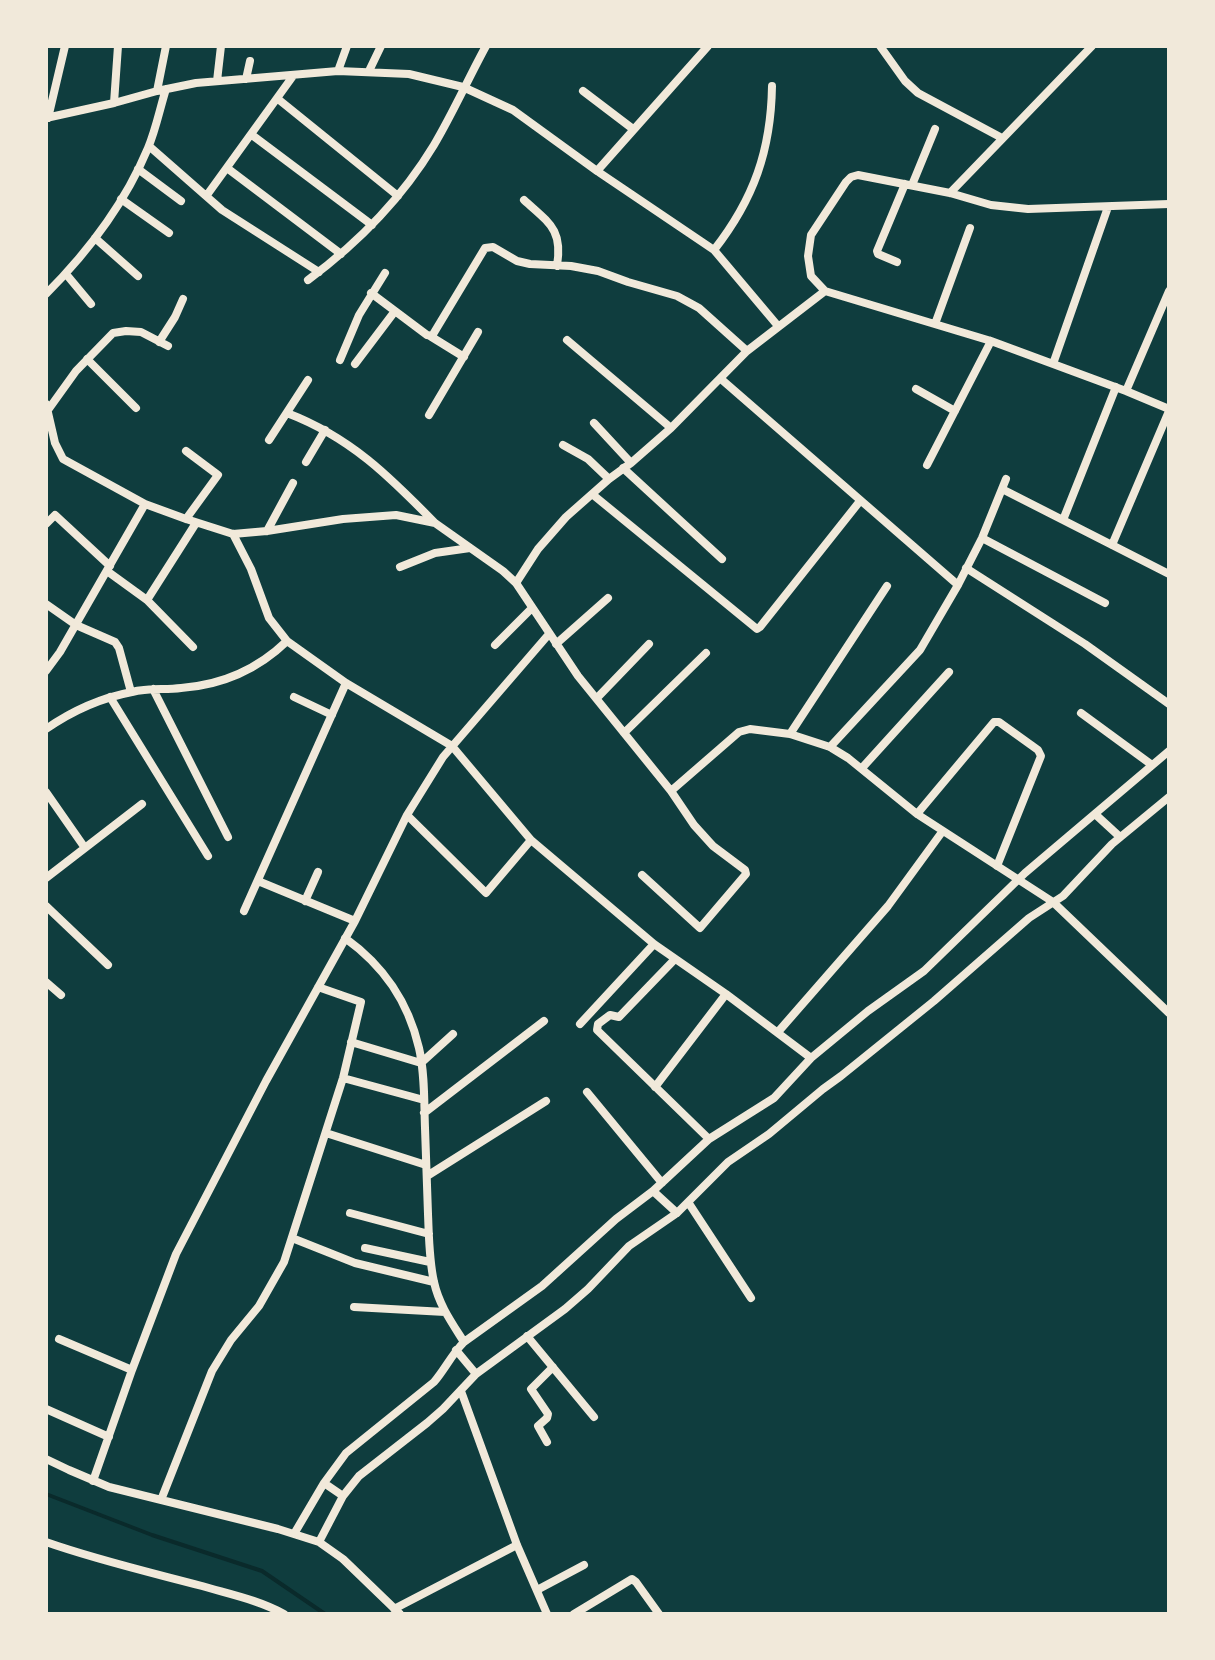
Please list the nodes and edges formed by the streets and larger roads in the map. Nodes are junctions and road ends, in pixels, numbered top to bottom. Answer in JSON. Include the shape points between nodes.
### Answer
{"nodes":[{"id":1,"x":65,"y":46,"type":"edge"},
{"id":2,"x":118,"y":46,"type":"edge"},
{"id":3,"x":166,"y":46,"type":"edge"},
{"id":4,"x":221,"y":46,"type":"edge"},
{"id":5,"x":347,"y":46,"type":"edge"},
{"id":6,"x":381,"y":46,"type":"edge"},
{"id":7,"x":486,"y":46,"type":"edge"},
{"id":8,"x":708,"y":46,"type":"edge"},
{"id":9,"x":880,"y":46,"type":"edge"},
{"id":10,"x":1092,"y":46,"type":"edge"},
{"id":11,"x":250,"y":61,"type":"dead end"},
{"id":12,"x":338,"y":71,"type":"junction"},
{"id":13,"x":369,"y":71,"type":"junction"},
{"id":14,"x":293,"y":76,"type":"junction"},
{"id":15,"x":246,"y":79,"type":"junction"},
{"id":16,"x":217,"y":81,"type":"junction"},
{"id":17,"x":772,"y":86,"type":"dead end"},
{"id":18,"x":463,"y":87,"type":"junction"},
{"id":19,"x":161,"y":90,"type":"junction"},
{"id":20,"x":583,"y":91,"type":"dead end"},
{"id":21,"x":278,"y":99,"type":"junction"},
{"id":22,"x":114,"y":103,"type":"junction"},
{"id":23,"x":47,"y":118,"type":"edge"},
{"id":24,"x":633,"y":129,"type":"junction"},
{"id":25,"x":935,"y":129,"type":"dead end"},
{"id":26,"x":252,"y":135,"type":"junction"},
{"id":27,"x":1002,"y":138,"type":"junction"},
{"id":28,"x":149,"y":146,"type":"junction"},
{"id":29,"x":227,"y":168,"type":"junction"},
{"id":30,"x":138,"y":169,"type":"junction"},
{"id":31,"x":597,"y":171,"type":"junction"},
{"id":32,"x":908,"y":185,"type":"junction"},
{"id":33,"x":950,"y":193,"type":"junction"},
{"id":34,"x":207,"y":195,"type":"junction"},
{"id":35,"x":398,"y":196,"type":"junction"},
{"id":36,"x":121,"y":199,"type":"junction"},
{"id":37,"x":524,"y":200,"type":"dead end"},
{"id":38,"x":181,"y":201,"type":"dead end"},
{"id":39,"x":1169,"y":204,"type":"edge"},
{"id":40,"x":1108,"y":207,"type":"junction"},
{"id":41,"x":372,"y":225,"type":"junction"},
{"id":42,"x":970,"y":228,"type":"dead end"},
{"id":43,"x":169,"y":233,"type":"dead end"},
{"id":44,"x":95,"y":238,"type":"junction"},
{"id":45,"x":714,"y":250,"type":"junction"},
{"id":46,"x":341,"y":254,"type":"junction"},
{"id":47,"x":897,"y":262,"type":"dead end"},
{"id":48,"x":557,"y":266,"type":"junction"},
{"id":49,"x":319,"y":272,"type":"junction"},
{"id":50,"x":385,"y":273,"type":"dead end"},
{"id":51,"x":66,"y":274,"type":"junction"},
{"id":52,"x":138,"y":276,"type":"dead end"},
{"id":53,"x":308,"y":280,"type":"dead end"},
{"id":54,"x":825,"y":291,"type":"junction"},
{"id":55,"x":1169,"y":291,"type":"edge"},
{"id":56,"x":371,"y":293,"type":"junction"},
{"id":57,"x":46,"y":294,"type":"edge"},
{"id":58,"x":183,"y":299,"type":"dead end"},
{"id":59,"x":91,"y":304,"type":"dead end"},
{"id":60,"x":395,"y":311,"type":"junction"},
{"id":61,"x":935,"y":324,"type":"junction"},
{"id":62,"x":778,"y":326,"type":"junction"},
{"id":63,"x":478,"y":332,"type":"dead end"},
{"id":64,"x":430,"y":336,"type":"junction"},
{"id":65,"x":567,"y":340,"type":"dead end"},
{"id":66,"x":991,"y":341,"type":"junction"},
{"id":67,"x":747,"y":351,"type":"junction"},
{"id":68,"x":464,"y":357,"type":"junction"},
{"id":69,"x":87,"y":359,"type":"junction"},
{"id":70,"x":340,"y":360,"type":"dead end"},
{"id":71,"x":355,"y":364,"type":"dead end"},
{"id":72,"x":1053,"y":364,"type":"junction"},
{"id":73,"x":721,"y":379,"type":"junction"},
{"id":74,"x":308,"y":380,"type":"dead end"},
{"id":75,"x":1116,"y":387,"type":"junction"},
{"id":76,"x":916,"y":389,"type":"dead end"},
{"id":77,"x":1126,"y":391,"type":"junction"},
{"id":78,"x":47,"y":407,"type":"edge"},
{"id":79,"x":136,"y":408,"type":"dead end"},
{"id":80,"x":1169,"y":410,"type":"edge"},
{"id":81,"x":955,"y":411,"type":"junction"},
{"id":82,"x":287,"y":413,"type":"junction"},
{"id":83,"x":429,"y":415,"type":"dead end"},
{"id":84,"x":594,"y":423,"type":"dead end"},
{"id":85,"x":671,"y":428,"type":"junction"},
{"id":86,"x":325,"y":430,"type":"junction"},
{"id":87,"x":269,"y":440,"type":"dead end"},
{"id":88,"x":563,"y":445,"type":"dead end"},
{"id":89,"x":186,"y":451,"type":"dead end"},
{"id":90,"x":306,"y":462,"type":"dead end"},
{"id":91,"x":927,"y":465,"type":"dead end"},
{"id":92,"x":627,"y":466,"type":"junction"},
{"id":93,"x":609,"y":479,"type":"junction"},
{"id":94,"x":1006,"y":479,"type":"dead end"},
{"id":95,"x":293,"y":483,"type":"dead end"},
{"id":96,"x":1002,"y":489,"type":"junction"},
{"id":97,"x":592,"y":494,"type":"junction"},
{"id":98,"x":860,"y":501,"type":"junction"},
{"id":99,"x":145,"y":504,"type":"junction"},
{"id":100,"x":186,"y":519,"type":"junction"},
{"id":101,"x":1063,"y":520,"type":"junction"},
{"id":102,"x":196,"y":523,"type":"junction"},
{"id":103,"x":435,"y":523,"type":"junction"},
{"id":104,"x":46,"y":524,"type":"edge"},
{"id":105,"x":267,"y":531,"type":"junction"},
{"id":106,"x":233,"y":534,"type":"junction"},
{"id":107,"x":982,"y":538,"type":"junction"},
{"id":108,"x":1112,"y":545,"type":"junction"},
{"id":109,"x":471,"y":548,"type":"junction"},
{"id":110,"x":722,"y":559,"type":"dead end"},
{"id":111,"x":400,"y":567,"type":"dead end"},
{"id":112,"x":108,"y":568,"type":"junction"},
{"id":113,"x":966,"y":568,"type":"junction"},
{"id":114,"x":1169,"y":574,"type":"edge"},
{"id":115,"x":516,"y":583,"type":"junction"},
{"id":116,"x":958,"y":585,"type":"junction"},
{"id":117,"x":887,"y":586,"type":"dead end"},
{"id":118,"x":608,"y":598,"type":"dead end"},
{"id":119,"x":147,"y":600,"type":"junction"},
{"id":120,"x":1105,"y":603,"type":"dead end"},
{"id":121,"x":46,"y":604,"type":"edge"},
{"id":122,"x":532,"y":608,"type":"junction"},
{"id":123,"x":76,"y":625,"type":"junction"},
{"id":124,"x":549,"y":634,"type":"junction"},
{"id":125,"x":287,"y":641,"type":"junction"},
{"id":126,"x":556,"y":644,"type":"junction"},
{"id":127,"x":649,"y":644,"type":"dead end"},
{"id":128,"x":495,"y":645,"type":"dead end"},
{"id":129,"x":193,"y":647,"type":"dead end"},
{"id":130,"x":706,"y":653,"type":"dead end"},
{"id":131,"x":46,"y":671,"type":"edge"},
{"id":132,"x":949,"y":672,"type":"dead end"},
{"id":133,"x":346,"y":683,"type":"junction"},
{"id":134,"x":153,"y":689,"type":"junction"},
{"id":135,"x":131,"y":692,"type":"junction"},
{"id":136,"x":110,"y":697,"type":"junction"},
{"id":137,"x":294,"y":697,"type":"dead end"},
{"id":138,"x":597,"y":698,"type":"junction"},
{"id":139,"x":1169,"y":704,"type":"edge"},
{"id":140,"x":1081,"y":713,"type":"dead end"},
{"id":141,"x":332,"y":715,"type":"junction"},
{"id":142,"x":46,"y":729,"type":"edge"},
{"id":143,"x":624,"y":733,"type":"junction"},
{"id":144,"x":790,"y":734,"type":"junction"},
{"id":145,"x":452,"y":746,"type":"junction"},
{"id":146,"x":830,"y":747,"type":"junction"},
{"id":147,"x":1169,"y":751,"type":"edge"},
{"id":148,"x":1152,"y":765,"type":"junction"},
{"id":149,"x":862,"y":768,"type":"junction"},
{"id":150,"x":671,"y":791,"type":"junction"},
{"id":151,"x":46,"y":792,"type":"edge"},
{"id":152,"x":1169,"y":797,"type":"edge"},
{"id":153,"x":142,"y":804,"type":"dead end"},
{"id":154,"x":917,"y":814,"type":"junction"},
{"id":155,"x":407,"y":815,"type":"junction"},
{"id":156,"x":1099,"y":817,"type":"junction"},
{"id":157,"x":942,"y":832,"type":"junction"},
{"id":158,"x":1117,"y":834,"type":"junction"},
{"id":159,"x":228,"y":837,"type":"dead end"},
{"id":160,"x":531,"y":840,"type":"junction"},
{"id":161,"x":85,"y":848,"type":"junction"},
{"id":162,"x":208,"y":856,"type":"dead end"},
{"id":163,"x":997,"y":866,"type":"junction"},
{"id":164,"x":318,"y":872,"type":"dead end"},
{"id":165,"x":642,"y":875,"type":"dead end"},
{"id":166,"x":46,"y":878,"type":"edge"},
{"id":167,"x":258,"y":881,"type":"junction"},
{"id":168,"x":1022,"y":881,"type":"junction"},
{"id":169,"x":1049,"y":899,"type":"junction"},
{"id":170,"x":305,"y":901,"type":"junction"},
{"id":171,"x":46,"y":906,"type":"edge"},
{"id":172,"x":244,"y":911,"type":"dead end"},
{"id":173,"x":355,"y":921,"type":"junction"},
{"id":174,"x":345,"y":938,"type":"junction"},
{"id":175,"x":654,"y":944,"type":"junction"},
{"id":176,"x":675,"y":959,"type":"junction"},
{"id":177,"x":108,"y":965,"type":"dead end"},
{"id":178,"x":46,"y":982,"type":"edge"},
{"id":179,"x":318,"y":987,"type":"junction"},
{"id":180,"x":726,"y":994,"type":"junction"},
{"id":181,"x":61,"y":995,"type":"dead end"},
{"id":182,"x":1169,"y":1013,"type":"edge"},
{"id":183,"x":544,"y":1021,"type":"dead end"},
{"id":184,"x":580,"y":1024,"type":"dead end"},
{"id":185,"x":778,"y":1032,"type":"junction"},
{"id":186,"x":453,"y":1034,"type":"dead end"},
{"id":187,"x":351,"y":1042,"type":"junction"},
{"id":188,"x":811,"y":1058,"type":"junction"},
{"id":189,"x":421,"y":1063,"type":"junction"},
{"id":190,"x":343,"y":1078,"type":"junction"},
{"id":191,"x":655,"y":1087,"type":"junction"},
{"id":192,"x":587,"y":1092,"type":"dead end"},
{"id":193,"x":424,"y":1100,"type":"junction"},
{"id":194,"x":546,"y":1101,"type":"dead end"},
{"id":195,"x":424,"y":1113,"type":"junction"},
{"id":196,"x":326,"y":1133,"type":"junction"},
{"id":197,"x":709,"y":1139,"type":"junction"},
{"id":198,"x":426,"y":1165,"type":"junction"},
{"id":199,"x":427,"y":1176,"type":"junction"},
{"id":200,"x":662,"y":1183,"type":"junction"},
{"id":201,"x":656,"y":1194,"type":"junction"},
{"id":202,"x":688,"y":1202,"type":"junction"},
{"id":203,"x":674,"y":1211,"type":"junction"},
{"id":204,"x":350,"y":1213,"type":"dead end"},
{"id":205,"x":429,"y":1234,"type":"junction"},
{"id":206,"x":292,"y":1238,"type":"junction"},
{"id":207,"x":365,"y":1248,"type":"dead end"},
{"id":208,"x":430,"y":1262,"type":"junction"},
{"id":209,"x":434,"y":1282,"type":"junction"},
{"id":210,"x":751,"y":1298,"type":"dead end"},
{"id":211,"x":354,"y":1307,"type":"dead end"},
{"id":212,"x":445,"y":1312,"type":"junction"},
{"id":213,"x":527,"y":1336,"type":"junction"},
{"id":214,"x":59,"y":1339,"type":"dead end"},
{"id":215,"x":464,"y":1342,"type":"junction"},
{"id":216,"x":458,"y":1353,"type":"junction"},
{"id":217,"x":553,"y":1367,"type":"junction"},
{"id":218,"x":132,"y":1370,"type":"junction"},
{"id":219,"x":473,"y":1370,"type":"junction"},
{"id":220,"x":461,"y":1391,"type":"junction"},
{"id":221,"x":46,"y":1409,"type":"edge"},
{"id":222,"x":594,"y":1417,"type":"dead end"},
{"id":223,"x":109,"y":1437,"type":"junction"},
{"id":224,"x":547,"y":1442,"type":"dead end"},
{"id":225,"x":46,"y":1459,"type":"edge"},
{"id":226,"x":93,"y":1481,"type":"junction"},
{"id":227,"x":326,"y":1484,"type":"junction"},
{"id":228,"x":340,"y":1494,"type":"junction"},
{"id":229,"x":161,"y":1500,"type":"junction"},
{"id":230,"x":294,"y":1534,"type":"junction"},
{"id":231,"x":46,"y":1542,"type":"edge"},
{"id":232,"x":319,"y":1542,"type":"junction"},
{"id":233,"x":517,"y":1545,"type":"junction"},
{"id":234,"x":584,"y":1565,"type":"dead end"},
{"id":235,"x":537,"y":1590,"type":"junction"},
{"id":236,"x":397,"y":1611,"type":"edge"},
{"id":237,"x":284,"y":1614,"type":"edge"},
{"id":238,"x":547,"y":1614,"type":"edge"},
{"id":239,"x":574,"y":1614,"type":"edge"},
{"id":240,"x":659,"y":1614,"type":"edge"}],
"edges":[{"from":1,"to":23,"type":"street"},
{"from":2,"to":22,"type":"street"},
{"from":3,"to":19,"type":"street"},
{"from":4,"to":16,"type":"street"},
{"from":5,"to":12,"type":"street"},
{"from":6,"to":13,"type":"street"},
{"from":7,"to":18,"type":"street"},
{"from":8,"to":24,"type":"street"},
{"from":9,"to":27,"type":"street","via":[[918,93]]},
{"from":10,"to":27,"type":"street"},
{"from":11,"to":15,"type":"street"},
{"from":12,"to":13,"type":"street"},
{"from":12,"to":14,"type":"street"},
{"from":13,"to":18,"type":"street"},
{"from":14,"to":15,"type":"street"},
{"from":14,"to":21,"type":"street"},
{"from":15,"to":16,"type":"street"},
{"from":16,"to":19,"type":"street"},
{"from":17,"to":45,"type":"street","via":[[769,130],[758,173],[740,214]]},
{"from":18,"to":31,"type":"street","via":[[513,110]]},
{"from":18,"to":35,"type":"street","via":[[434,144]]},
{"from":19,"to":22,"type":"street"},
{"from":19,"to":28,"type":"street"},
{"from":20,"to":24,"type":"street"},
{"from":21,"to":26,"type":"street"},
{"from":21,"to":35,"type":"street"},
{"from":22,"to":23,"type":"street"},
{"from":24,"to":31,"type":"street"},
{"from":25,"to":32,"type":"street"},
{"from":26,"to":29,"type":"street"},
{"from":26,"to":41,"type":"street"},
{"from":27,"to":33,"type":"street"},
{"from":28,"to":30,"type":"street"},
{"from":28,"to":34,"type":"street"},
{"from":29,"to":34,"type":"street"},
{"from":29,"to":46,"type":"street"},
{"from":30,"to":36,"type":"street"},
{"from":30,"to":38,"type":"street"},
{"from":31,"to":45,"type":"street"},
{"from":32,"to":33,"type":"street"},
{"from":32,"to":47,"type":"street","via":[[877,251]]},
{"from":32,"to":54,"type":"street","via":[[858,175],[846,182],[811,235],[811,276]]},
{"from":33,"to":40,"type":"street","via":[[1028,209]]},
{"from":34,"to":49,"type":"street"},
{"from":35,"to":41,"type":"street"},
{"from":36,"to":43,"type":"street"},
{"from":36,"to":44,"type":"street"},
{"from":37,"to":48,"type":"street","via":[[555,231]]},
{"from":39,"to":40,"type":"street"},
{"from":40,"to":72,"type":"street"},
{"from":41,"to":46,"type":"street"},
{"from":42,"to":61,"type":"street"},
{"from":44,"to":51,"type":"street"},
{"from":44,"to":52,"type":"street"},
{"from":45,"to":62,"type":"street"},
{"from":46,"to":49,"type":"street"},
{"from":48,"to":64,"type":"street","via":[[517,261],[485,248]]},
{"from":48,"to":67,"type":"street","via":[[598,271],[677,296],[699,308]]},
{"from":49,"to":53,"type":"street"},
{"from":50,"to":56,"type":"street"},
{"from":51,"to":57,"type":"street"},
{"from":51,"to":59,"type":"street"},
{"from":54,"to":61,"type":"street"},
{"from":54,"to":62,"type":"street"},
{"from":55,"to":77,"type":"street"},
{"from":56,"to":60,"type":"street"},
{"from":56,"to":70,"type":"street"},
{"from":58,"to":69,"type":"street","via":[[164,344],[141,332],[113,333]]},
{"from":60,"to":64,"type":"street"},
{"from":60,"to":71,"type":"street"},
{"from":61,"to":66,"type":"street"},
{"from":62,"to":67,"type":"street"},
{"from":63,"to":68,"type":"street"},
{"from":64,"to":68,"type":"street"},
{"from":65,"to":85,"type":"street"},
{"from":66,"to":72,"type":"street"},
{"from":66,"to":81,"type":"street"},
{"from":67,"to":73,"type":"street"},
{"from":68,"to":83,"type":"street"},
{"from":69,"to":78,"type":"street"},
{"from":69,"to":79,"type":"street"},
{"from":72,"to":75,"type":"street"},
{"from":73,"to":85,"type":"street"},
{"from":73,"to":98,"type":"street"},
{"from":74,"to":82,"type":"street"},
{"from":75,"to":77,"type":"street"},
{"from":75,"to":101,"type":"street"},
{"from":76,"to":81,"type":"street"},
{"from":77,"to":80,"type":"street"},
{"from":78,"to":99,"type":"street","via":[[63,459]]},
{"from":80,"to":108,"type":"street"},
{"from":81,"to":91,"type":"street"},
{"from":82,"to":86,"type":"street"},
{"from":82,"to":87,"type":"street"},
{"from":84,"to":92,"type":"street"},
{"from":85,"to":92,"type":"street"},
{"from":86,"to":90,"type":"street"},
{"from":86,"to":103,"type":"street","via":[[377,465]]},
{"from":88,"to":93,"type":"street"},
{"from":89,"to":100,"type":"street","via":[[218,475]]},
{"from":92,"to":93,"type":"street"},
{"from":92,"to":110,"type":"street"},
{"from":93,"to":97,"type":"street"},
{"from":94,"to":96,"type":"street"},
{"from":95,"to":105,"type":"street"},
{"from":96,"to":101,"type":"street"},
{"from":96,"to":107,"type":"street"},
{"from":97,"to":98,"type":"street","via":[[755,628]]},
{"from":97,"to":115,"type":"street","via":[[538,549]]},
{"from":98,"to":116,"type":"street"},
{"from":99,"to":100,"type":"street"},
{"from":99,"to":112,"type":"street"},
{"from":100,"to":102,"type":"street"},
{"from":101,"to":108,"type":"street"},
{"from":102,"to":106,"type":"street"},
{"from":102,"to":119,"type":"street"},
{"from":103,"to":105,"type":"street","via":[[396,515]]},
{"from":103,"to":109,"type":"street"},
{"from":104,"to":112,"type":"street","via":[[55,515]]},
{"from":105,"to":106,"type":"street"},
{"from":106,"to":125,"type":"street","via":[[269,618]]},
{"from":107,"to":113,"type":"street"},
{"from":107,"to":120,"type":"street"},
{"from":108,"to":114,"type":"street"},
{"from":109,"to":111,"type":"street","via":[[435,553]]},
{"from":109,"to":115,"type":"street"},
{"from":112,"to":119,"type":"street"},
{"from":112,"to":123,"type":"street"},
{"from":113,"to":116,"type":"street"},
{"from":113,"to":139,"type":"street"},
{"from":115,"to":122,"type":"street"},
{"from":116,"to":146,"type":"street","via":[[920,650]]},
{"from":117,"to":144,"type":"street"},
{"from":118,"to":126,"type":"street"},
{"from":119,"to":129,"type":"street"},
{"from":121,"to":123,"type":"street"},
{"from":122,"to":124,"type":"street"},
{"from":122,"to":128,"type":"street"},
{"from":123,"to":131,"type":"street"},
{"from":123,"to":135,"type":"street","via":[[117,645]]},
{"from":124,"to":126,"type":"street"},
{"from":124,"to":145,"type":"street"},
{"from":125,"to":133,"type":"street"},
{"from":125,"to":134,"type":"street","via":[[238,676],[198,687]]},
{"from":126,"to":138,"type":"street"},
{"from":127,"to":138,"type":"street"},
{"from":130,"to":143,"type":"street"},
{"from":132,"to":149,"type":"street"},
{"from":133,"to":141,"type":"street"},
{"from":133,"to":145,"type":"street"},
{"from":134,"to":135,"type":"street"},
{"from":134,"to":159,"type":"street"},
{"from":135,"to":136,"type":"street"},
{"from":136,"to":142,"type":"street"},
{"from":136,"to":162,"type":"street"},
{"from":137,"to":141,"type":"street"},
{"from":138,"to":143,"type":"street"},
{"from":140,"to":148,"type":"street"},
{"from":141,"to":167,"type":"street"},
{"from":143,"to":150,"type":"street"},
{"from":144,"to":146,"type":"street"},
{"from":144,"to":150,"type":"street","via":[[739,732]]},
{"from":145,"to":155,"type":"street"},
{"from":145,"to":160,"type":"street"},
{"from":146,"to":149,"type":"street"},
{"from":147,"to":148,"type":"street"},
{"from":148,"to":156,"type":"street"},
{"from":149,"to":154,"type":"street"},
{"from":150,"to":165,"type":"street","via":[[694,825],[746,876],[700,928]]},
{"from":151,"to":161,"type":"street"},
{"from":152,"to":158,"type":"street"},
{"from":153,"to":161,"type":"street"},
{"from":154,"to":157,"type":"street"},
{"from":154,"to":163,"type":"street","via":[[999,722],[1041,756]]},
{"from":155,"to":160,"type":"street","via":[[486,893]]},
{"from":155,"to":173,"type":"street"},
{"from":156,"to":158,"type":"street"},
{"from":156,"to":168,"type":"street"},
{"from":157,"to":163,"type":"street"},
{"from":157,"to":185,"type":"street","via":[[888,906]]},
{"from":158,"to":169,"type":"street","via":[[1073,887]]},
{"from":160,"to":175,"type":"street"},
{"from":161,"to":166,"type":"street"},
{"from":163,"to":168,"type":"street"},
{"from":164,"to":170,"type":"street"},
{"from":167,"to":170,"type":"street"},
{"from":167,"to":172,"type":"street"},
{"from":168,"to":169,"type":"street"},
{"from":168,"to":188,"type":"street","via":[[924,971]]},
{"from":169,"to":182,"type":"street"},
{"from":169,"to":202,"type":"street","via":[[934,1001],[728,1162]]},
{"from":170,"to":173,"type":"street"},
{"from":171,"to":177,"type":"street"},
{"from":173,"to":174,"type":"street"},
{"from":174,"to":179,"type":"street"},
{"from":174,"to":189,"type":"street","via":[[393,985],[412,1026]]},
{"from":175,"to":176,"type":"street"},
{"from":175,"to":184,"type":"street"},
{"from":176,"to":180,"type":"street"},
{"from":176,"to":191,"type":"street","via":[[619,1017],[610,1015],[597,1028]]},
{"from":178,"to":181,"type":"street"},
{"from":179,"to":187,"type":"street","via":[[361,1002]]},
{"from":179,"to":218,"type":"street","via":[[182,1242]]},
{"from":180,"to":185,"type":"street"},
{"from":180,"to":191,"type":"street"},
{"from":183,"to":195,"type":"street"},
{"from":185,"to":188,"type":"street"},
{"from":186,"to":189,"type":"street"},
{"from":187,"to":189,"type":"street"},
{"from":187,"to":190,"type":"street"},
{"from":188,"to":197,"type":"street","via":[[774,1098]]},
{"from":189,"to":193,"type":"street"},
{"from":190,"to":193,"type":"street"},
{"from":190,"to":196,"type":"street"},
{"from":191,"to":197,"type":"street"},
{"from":192,"to":200,"type":"street"},
{"from":193,"to":195,"type":"street"},
{"from":194,"to":199,"type":"street"},
{"from":195,"to":198,"type":"street"},
{"from":196,"to":198,"type":"street"},
{"from":196,"to":206,"type":"street"},
{"from":197,"to":200,"type":"street"},
{"from":198,"to":199,"type":"street"},
{"from":199,"to":205,"type":"street"},
{"from":200,"to":201,"type":"street"},
{"from":201,"to":203,"type":"street"},
{"from":201,"to":215,"type":"street","via":[[616,1219],[533,1293]]},
{"from":202,"to":203,"type":"street"},
{"from":202,"to":210,"type":"street"},
{"from":203,"to":213,"type":"street","via":[[629,1246],[565,1309]]},
{"from":204,"to":205,"type":"street"},
{"from":205,"to":208,"type":"street"},
{"from":206,"to":209,"type":"street","via":[[355,1263]]},
{"from":206,"to":229,"type":"street","via":[[272,1285],[220,1355]]},
{"from":207,"to":208,"type":"street"},
{"from":208,"to":209,"type":"street"},
{"from":209,"to":212,"type":"street"},
{"from":211,"to":212,"type":"street"},
{"from":212,"to":215,"type":"street"},
{"from":213,"to":217,"type":"street"},
{"from":213,"to":219,"type":"street"},
{"from":214,"to":218,"type":"street"},
{"from":215,"to":216,"type":"street"},
{"from":216,"to":219,"type":"street"},
{"from":216,"to":227,"type":"street","via":[[434,1382],[346,1453]]},
{"from":217,"to":222,"type":"street"},
{"from":217,"to":224,"type":"street","via":[[531,1389],[548,1415],[537,1428]]},
{"from":218,"to":223,"type":"street"},
{"from":219,"to":220,"type":"street"},
{"from":220,"to":228,"type":"street"},
{"from":220,"to":233,"type":"street"},
{"from":221,"to":223,"type":"street"},
{"from":223,"to":226,"type":"street"},
{"from":225,"to":226,"type":"street"},
{"from":226,"to":229,"type":"street"},
{"from":227,"to":228,"type":"street"},
{"from":227,"to":230,"type":"street"},
{"from":228,"to":232,"type":"street"},
{"from":229,"to":230,"type":"street"},
{"from":230,"to":232,"type":"street"},
{"from":231,"to":237,"type":"street","via":[[246,1598]]},
{"from":232,"to":236,"type":"street"},
{"from":233,"to":235,"type":"street"},
{"from":233,"to":236,"type":"street"},
{"from":234,"to":235,"type":"street"},
{"from":235,"to":238,"type":"street"},
{"from":239,"to":240,"type":"street","via":[[632,1579]]}]}
